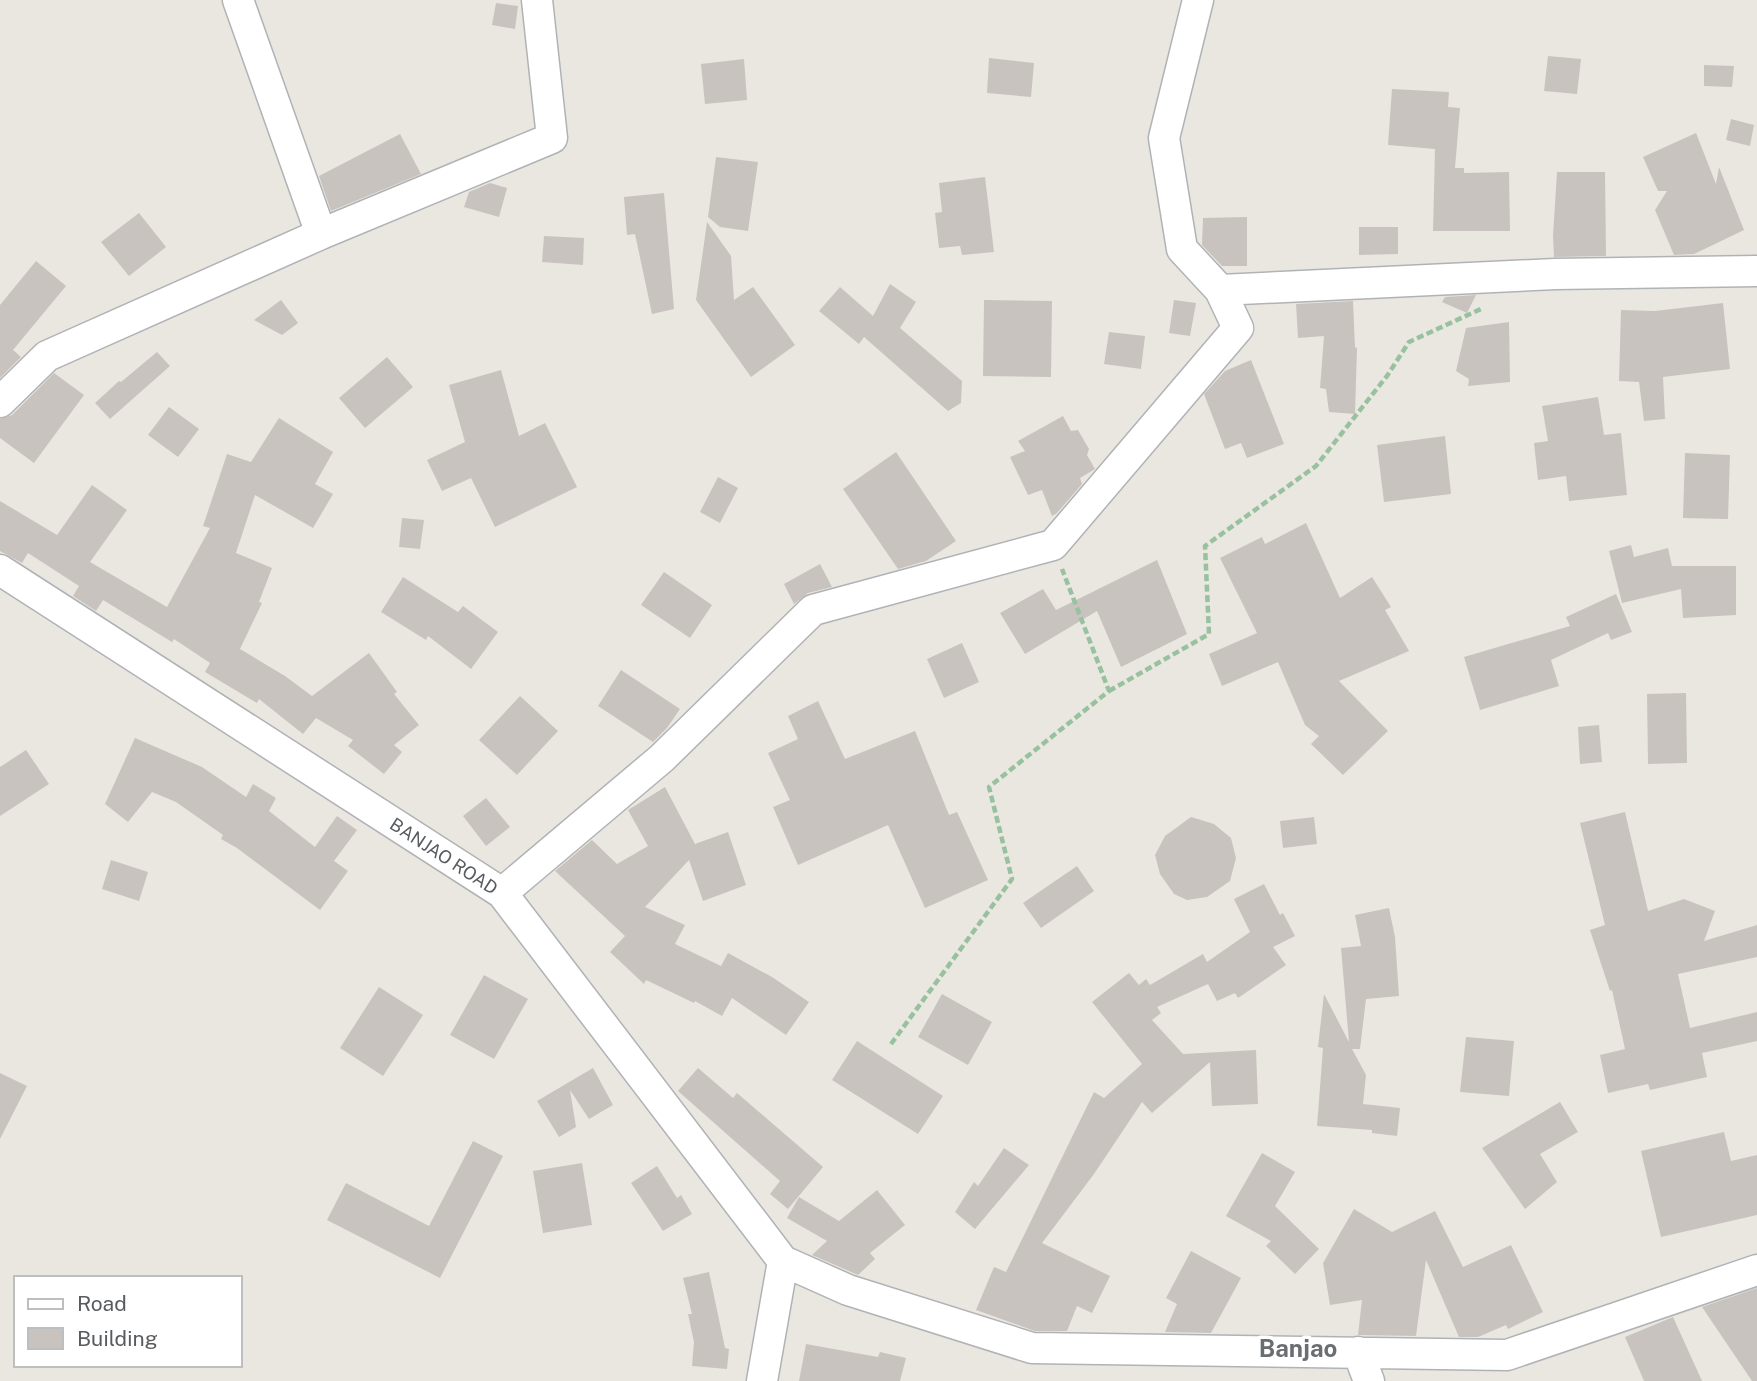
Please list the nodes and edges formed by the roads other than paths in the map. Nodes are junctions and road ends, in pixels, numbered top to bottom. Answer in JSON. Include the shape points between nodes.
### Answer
{"nodes":[{"id":1,"x":239,"y":0,"type":"edge"},
{"id":2,"x":537,"y":0,"type":"edge"},
{"id":3,"x":1198,"y":0,"type":"edge"},
{"id":4,"x":321,"y":234,"type":"junction"},
{"id":5,"x":1757,"y":271,"type":"edge"},
{"id":6,"x":1220,"y":290,"type":"junction"},
{"id":7,"x":0,"y":401,"type":"edge"},
{"id":8,"x":0,"y":570,"type":"edge"},
{"id":9,"x":502,"y":893,"type":"junction"},
{"id":10,"x":783,"y":1261,"type":"junction"},
{"id":11,"x":1757,"y":1269,"type":"edge"},
{"id":12,"x":1358,"y":1352,"type":"junction"},
{"id":13,"x":762,"y":1381,"type":"edge"},
{"id":14,"x":1369,"y":1381,"type":"edge"}],
"edges":[{"from":1,"to":4,"type":"street"},
{"from":2,"to":4,"type":"street","via":[[552,138]]},
{"from":3,"to":6,"type":"street","via":[[1164,138],[1182,249]]},
{"from":4,"to":7,"type":"street","via":[[47,356]]},
{"from":5,"to":6,"type":"street","via":[[1555,274]]},
{"from":6,"to":9,"type":"street","via":[[1238,328],[1053,545],[813,610],[662,758]]},
{"from":8,"to":9,"type":"street","name":"BANJAO ROAD"},
{"from":9,"to":10,"type":"street","name":"BANJAO ROAD"},
{"from":10,"to":12,"type":"street","via":[[848,1290],[1032,1348]]},
{"from":10,"to":13,"type":"street"},
{"from":11,"to":12,"type":"street","via":[[1507,1355]]},
{"from":12,"to":14,"type":"street"}]}
